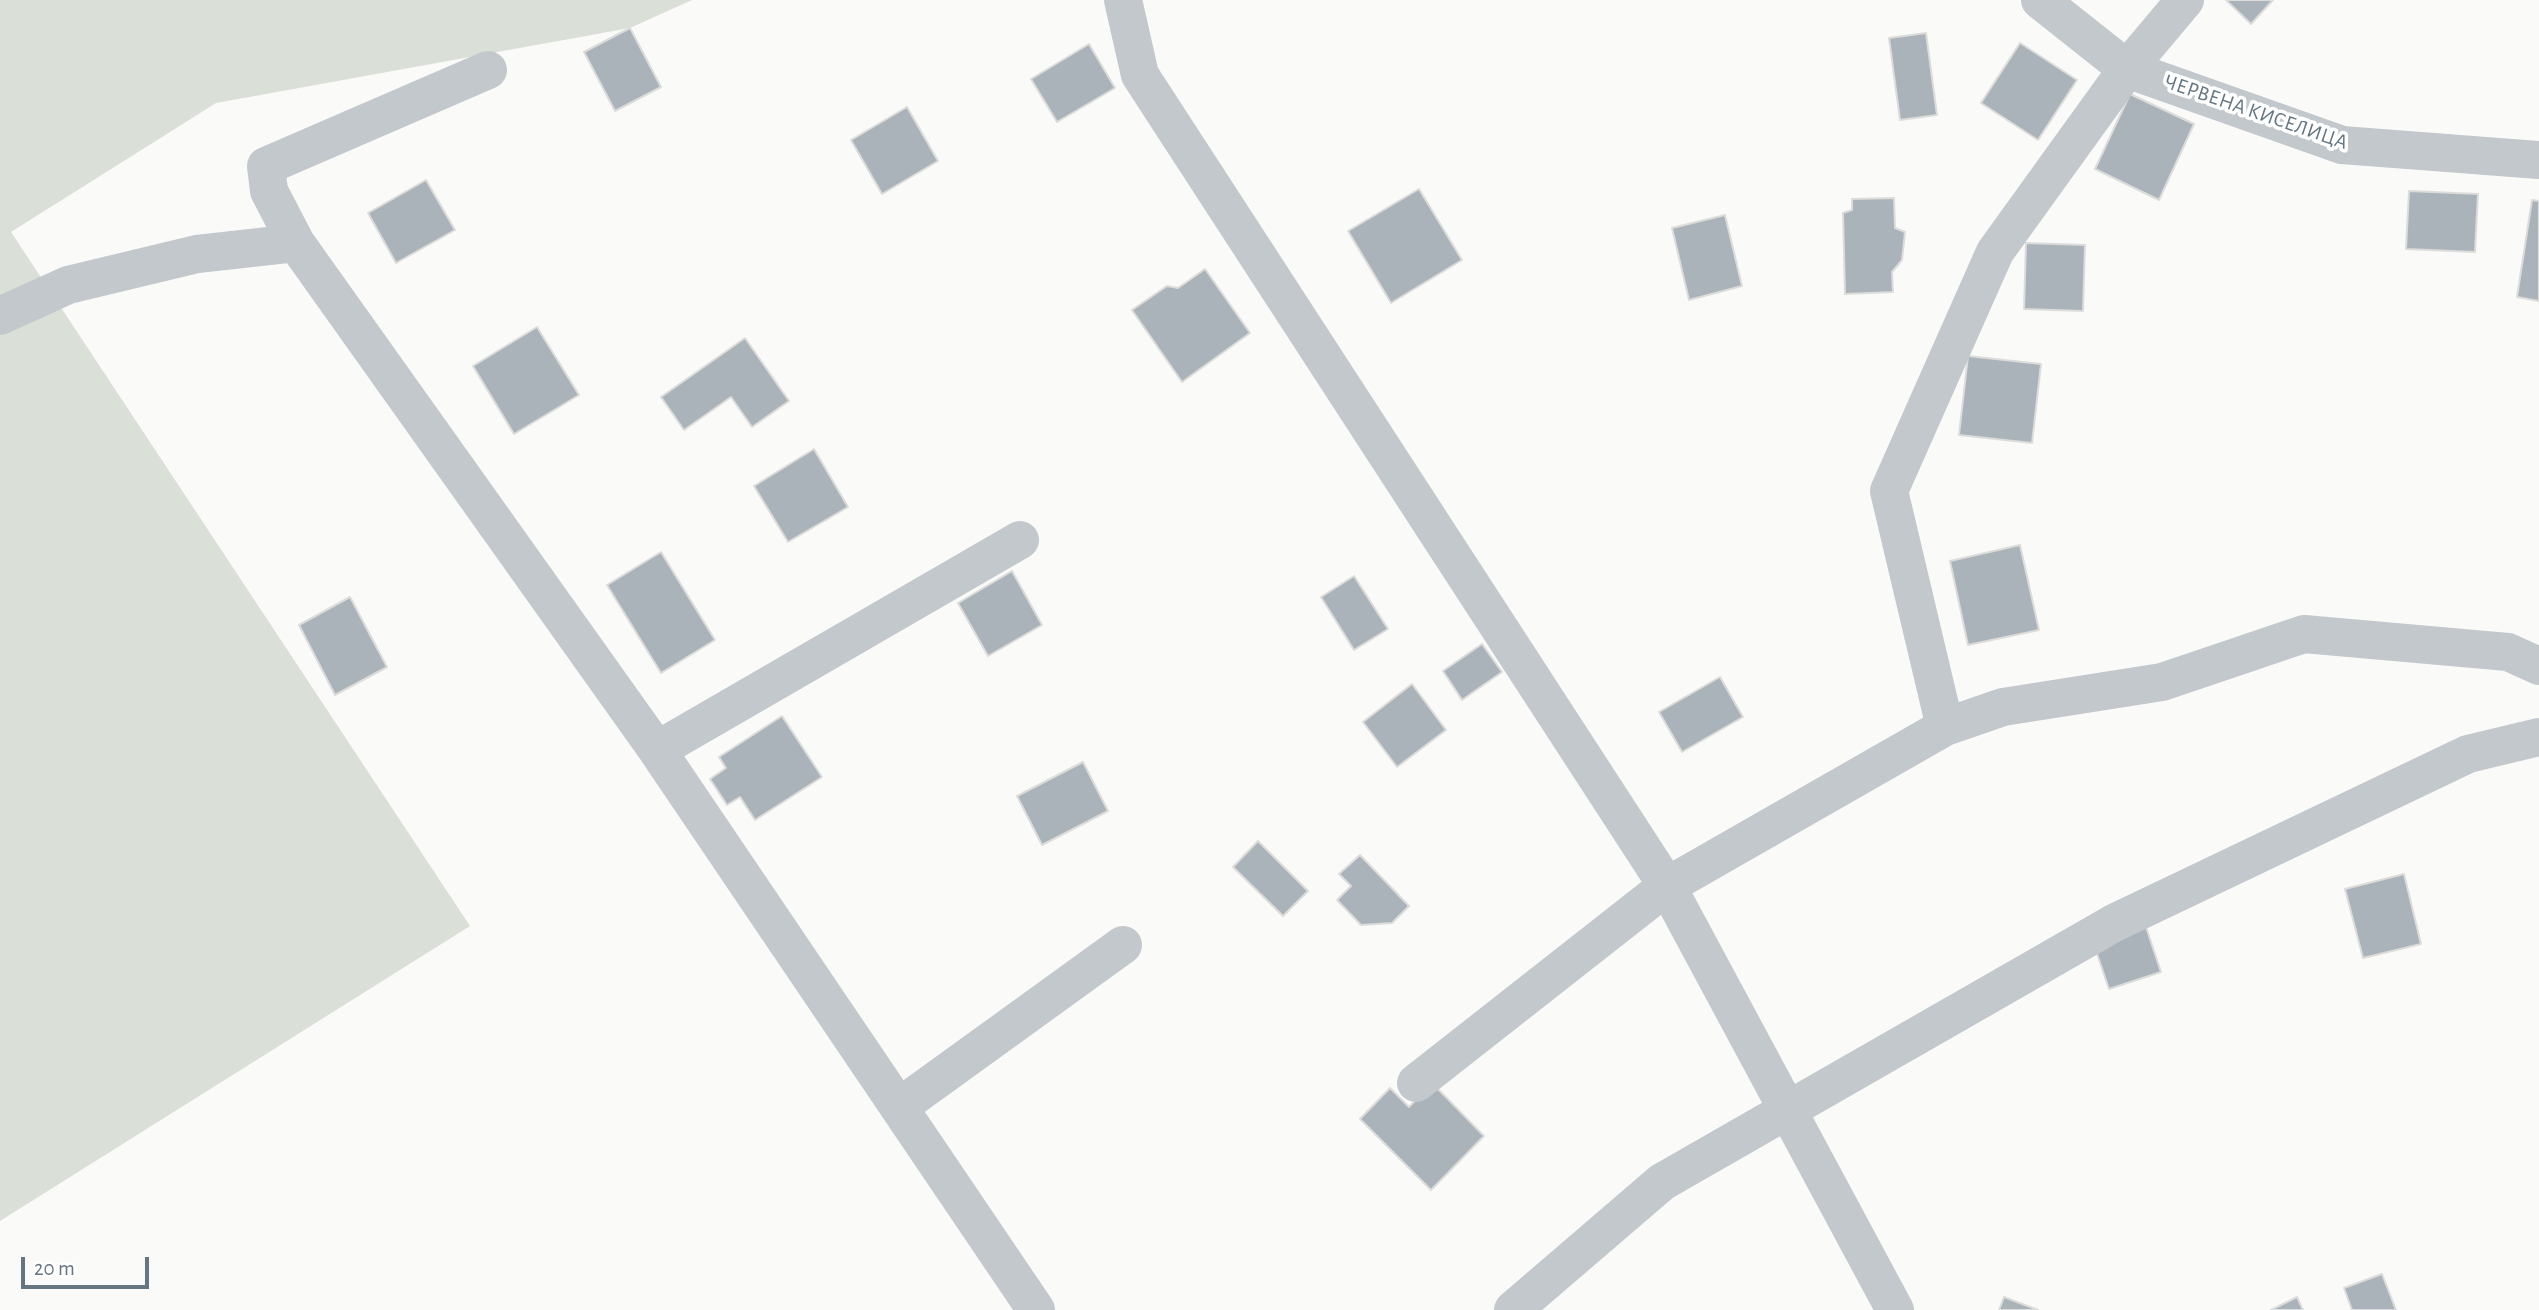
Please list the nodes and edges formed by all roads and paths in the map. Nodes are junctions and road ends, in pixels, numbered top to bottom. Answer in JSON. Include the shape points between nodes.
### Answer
{"nodes":[{"id":1,"x":1123,"y":0,"type":"edge"},
{"id":2,"x":2040,"y":0,"type":"edge"},
{"id":3,"x":2185,"y":0,"type":"edge"},
{"id":4,"x":2127,"y":69,"type":"junction"},
{"id":5,"x":488,"y":70,"type":"dead end"},
{"id":6,"x":2539,"y":160,"type":"edge"},
{"id":7,"x":296,"y":243,"type":"junction"},
{"id":8,"x":0,"y":316,"type":"edge"},
{"id":9,"x":1020,"y":540,"type":"dead end"},
{"id":10,"x":2539,"y":666,"type":"edge"},
{"id":11,"x":1945,"y":727,"type":"junction"},
{"id":12,"x":2539,"y":737,"type":"edge"},
{"id":13,"x":657,"y":750,"type":"junction"},
{"id":14,"x":1667,"y":886,"type":"junction"},
{"id":15,"x":1123,"y":945,"type":"dead end"},
{"id":16,"x":1416,"y":1083,"type":"dead end"},
{"id":17,"x":899,"y":1107,"type":"junction"},
{"id":18,"x":1789,"y":1109,"type":"junction"},
{"id":19,"x":1036,"y":1310,"type":"edge"},
{"id":20,"x":1513,"y":1310,"type":"edge"},
{"id":21,"x":1895,"y":1310,"type":"edge"}],
"edges":[{"from":1,"to":14,"type":"street","via":[[1140,75]]},
{"from":2,"to":4,"type":"street","name":"ЧЕРВЕНА КИСЕЛИЦА"},
{"from":3,"to":4,"type":"street"},
{"from":4,"to":6,"type":"street","name":"ЧЕРВЕНА КИСЕЛИЦА","via":[[2342,145]]},
{"from":4,"to":11,"type":"street","via":[[1994,252],[1889,491]]},
{"from":5,"to":7,"type":"street","via":[[266,166],[269,191]]},
{"from":7,"to":8,"type":"street","via":[[197,254],[68,285]]},
{"from":7,"to":13,"type":"street"},
{"from":9,"to":13,"type":"street"},
{"from":10,"to":11,"type":"street","via":[[2508,652],[2304,634],[2162,682],[2003,707]]},
{"from":11,"to":14,"type":"street"},
{"from":12,"to":18,"type":"street","via":[[2468,754],[2114,923]]},
{"from":13,"to":17,"type":"street"},
{"from":14,"to":16,"type":"street"},
{"from":14,"to":18,"type":"street"},
{"from":15,"to":17,"type":"street"},
{"from":17,"to":19,"type":"street"},
{"from":18,"to":20,"type":"street","via":[[1662,1182]]},
{"from":18,"to":21,"type":"street"}]}
